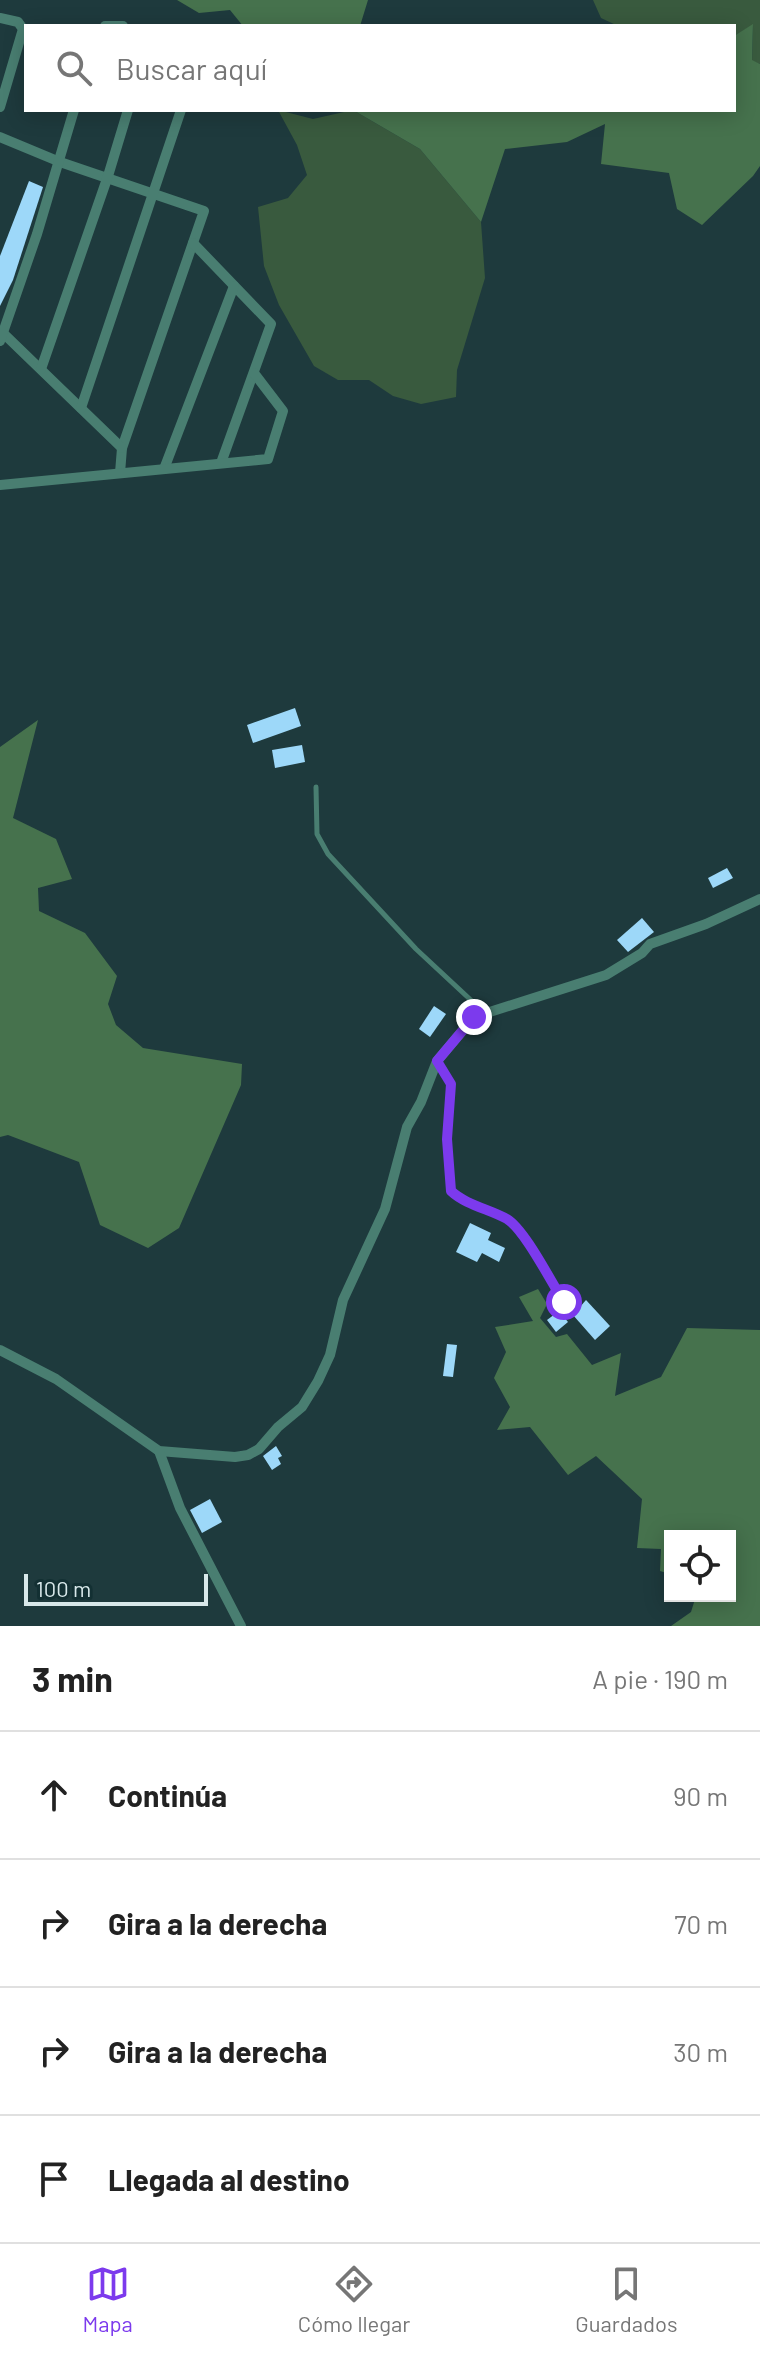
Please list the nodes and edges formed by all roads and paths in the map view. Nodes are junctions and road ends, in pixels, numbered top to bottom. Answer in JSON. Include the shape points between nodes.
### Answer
{"nodes":[{"id":1,"x":0,"y":18,"type":"edge"},
{"id":2,"x":0,"y":107,"type":"edge"},
{"id":3,"x":73,"y":112,"type":"edge"},
{"id":4,"x":127,"y":112,"type":"edge"},
{"id":5,"x":180,"y":112,"type":"edge"},
{"id":6,"x":0,"y":137,"type":"edge"},
{"id":7,"x":60,"y":162,"type":"junction"},
{"id":8,"x":108,"y":176,"type":"junction"},
{"id":9,"x":154,"y":192,"type":"junction"},
{"id":10,"x":193,"y":243,"type":"junction"},
{"id":11,"x":234,"y":286,"type":"junction"},
{"id":12,"x":2,"y":337,"type":"edge"},
{"id":13,"x":41,"y":369,"type":"junction"},
{"id":14,"x":254,"y":373,"type":"junction"},
{"id":15,"x":81,"y":408,"type":"junction"},
{"id":16,"x":122,"y":448,"type":"junction"},
{"id":17,"x":221,"y":463,"type":"junction"},
{"id":18,"x":164,"y":469,"type":"junction"},
{"id":19,"x":120,"y":473,"type":"junction"},
{"id":20,"x":0,"y":485,"type":"edge"},
{"id":21,"x":316,"y":787,"type":"dead end"},
{"id":22,"x":760,"y":899,"type":"edge"},
{"id":23,"x":474,"y":1017,"type":"junction"},
{"id":24,"x":437,"y":1061,"type":"junction"},
{"id":25,"x":564,"y":1302,"type":"dead end"},
{"id":26,"x":0,"y":1350,"type":"edge"},
{"id":27,"x":159,"y":1451,"type":"junction"},
{"id":28,"x":241,"y":1626,"type":"edge"}],
"edges":[{"from":1,"to":2,"type":"street","via":[[18,22],[23,29]]},
{"from":3,"to":7,"type":"street"},
{"from":4,"to":8,"type":"street"},
{"from":5,"to":9,"type":"street"},
{"from":6,"to":7,"type":"street"},
{"from":7,"to":8,"type":"street"},
{"from":7,"to":12,"type":"street"},
{"from":8,"to":9,"type":"street"},
{"from":8,"to":13,"type":"street"},
{"from":9,"to":10,"type":"street","via":[[204,211]]},
{"from":9,"to":15,"type":"street"},
{"from":10,"to":11,"type":"street"},
{"from":10,"to":16,"type":"street"},
{"from":11,"to":14,"type":"street","via":[[271,324]]},
{"from":11,"to":18,"type":"street"},
{"from":12,"to":13,"type":"street"},
{"from":13,"to":15,"type":"street"},
{"from":14,"to":17,"type":"street"},
{"from":14,"to":17,"type":"street","via":[[283,411],[268,459]]},
{"from":15,"to":16,"type":"street"},
{"from":16,"to":19,"type":"street"},
{"from":17,"to":18,"type":"street"},
{"from":18,"to":19,"type":"street"},
{"from":19,"to":20,"type":"street"},
{"from":21,"to":23,"type":"lane","via":[[317,834],[328,854],[474,1003]]},
{"from":22,"to":23,"type":"street","via":[[650,944],[606,975]]},
{"from":23,"to":24,"type":"street"},
{"from":24,"to":25,"type":"lane","via":[[451,1084],[451,1191],[510,1221]]},
{"from":24,"to":27,"type":"street","via":[[407,1127],[385,1209],[343,1300],[330,1355],[302,1407],[248,1455]]},
{"from":26,"to":27,"type":"street","via":[[56,1379]]},
{"from":27,"to":28,"type":"street","via":[[180,1508]]}]}
